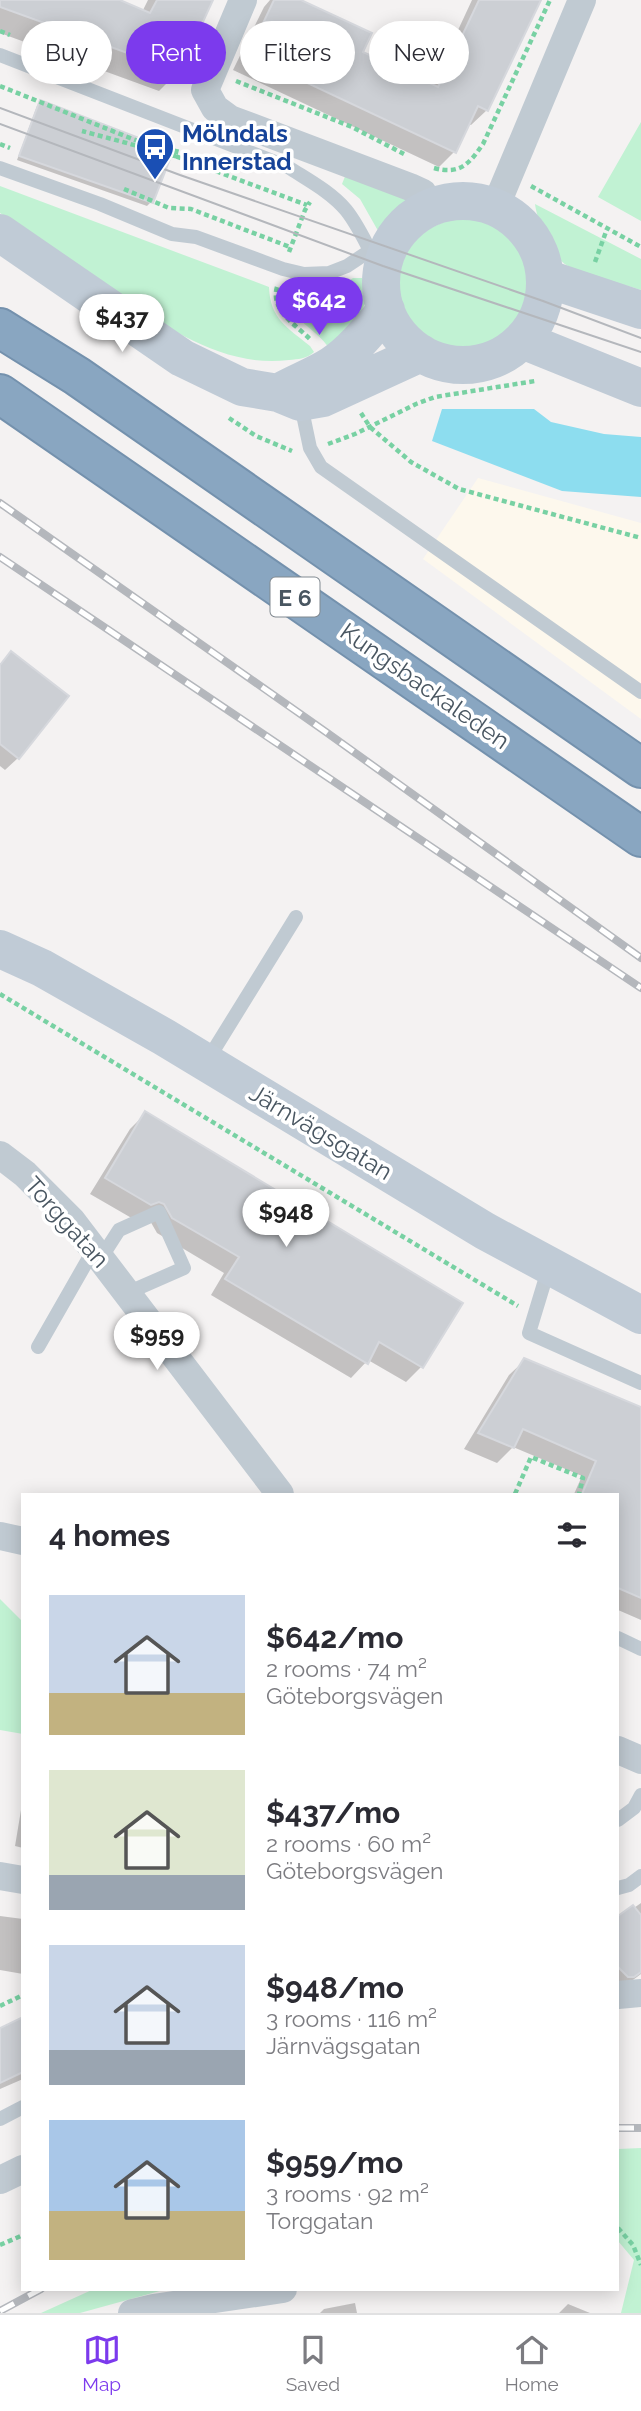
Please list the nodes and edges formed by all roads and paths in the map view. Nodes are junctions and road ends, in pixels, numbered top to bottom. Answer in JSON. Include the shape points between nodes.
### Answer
{"nodes":[{"id":1,"x":243,"y":0,"type":"edge"},
{"id":2,"x":550,"y":0,"type":"edge"},
{"id":3,"x":582,"y":0,"type":"edge"},
{"id":4,"x":0,"y":55,"type":"edge"},
{"id":5,"x":0,"y":86,"type":"edge"},
{"id":6,"x":205,"y":90,"type":"junction"},
{"id":7,"x":79,"y":112,"type":"dead end"},
{"id":8,"x":88,"y":120,"type":"junction"},
{"id":9,"x":82,"y":131,"type":"dead end"},
{"id":10,"x":0,"y":144,"type":"edge"},
{"id":11,"x":12,"y":149,"type":"dead end"},
{"id":12,"x":177,"y":149,"type":"dead end"},
{"id":13,"x":175,"y":156,"type":"junction"},
{"id":14,"x":414,"y":159,"type":"dead end"},
{"id":15,"x":473,"y":160,"type":"junction"},
{"id":16,"x":483,"y":164,"type":"dead end"},
{"id":17,"x":430,"y":166,"type":"dead end"},
{"id":18,"x":0,"y":168,"type":"edge"},
{"id":19,"x":119,"y":188,"type":"dead end"},
{"id":20,"x":537,"y":190,"type":"dead end"},
{"id":21,"x":307,"y":205,"type":"dead end"},
{"id":22,"x":495,"y":208,"type":"junction"},
{"id":23,"x":0,"y":233,"type":"edge"},
{"id":24,"x":290,"y":247,"type":"dead end"},
{"id":25,"x":641,"y":247,"type":"edge"},
{"id":26,"x":394,"y":255,"type":"junction"},
{"id":27,"x":545,"y":278,"type":"junction"},
{"id":28,"x":0,"y":302,"type":"edge"},
{"id":29,"x":641,"y":310,"type":"edge"},
{"id":30,"x":0,"y":327,"type":"edge"},
{"id":31,"x":522,"y":340,"type":"junction"},
{"id":32,"x":421,"y":353,"type":"junction"},
{"id":33,"x":77,"y":376,"type":"junction"},
{"id":34,"x":540,"y":381,"type":"dead end"},
{"id":35,"x":641,"y":388,"type":"edge"},
{"id":36,"x":292,"y":392,"type":"junction"},
{"id":37,"x":0,"y":394,"type":"edge"},
{"id":38,"x":329,"y":443,"type":"dead end"},
{"id":39,"x":641,"y":692,"type":"edge"},
{"id":40,"x":641,"y":768,"type":"edge"},
{"id":41,"x":641,"y":837,"type":"edge"},
{"id":42,"x":296,"y":918,"type":"dead end"},
{"id":43,"x":0,"y":949,"type":"edge"},
{"id":44,"x":0,"y":994,"type":"edge"},
{"id":45,"x":207,"y":1063,"type":"junction"},
{"id":46,"x":0,"y":1155,"type":"edge"},
{"id":47,"x":97,"y":1254,"type":"junction"},
{"id":48,"x":550,"y":1266,"type":"junction"},
{"id":49,"x":127,"y":1293,"type":"junction"},
{"id":50,"x":521,"y":1308,"type":"dead end"},
{"id":51,"x":641,"y":1315,"type":"edge"},
{"id":52,"x":38,"y":1347,"type":"dead end"},
{"id":53,"x":641,"y":1383,"type":"edge"},
{"id":54,"x":279,"y":1493,"type":"edge"},
{"id":55,"x":515,"y":1493,"type":"edge"},
{"id":56,"x":579,"y":1493,"type":"edge"},
{"id":57,"x":0,"y":1536,"type":"edge"},
{"id":58,"x":21,"y":1541,"type":"edge"},
{"id":59,"x":619,"y":1639,"type":"edge"},
{"id":60,"x":641,"y":1649,"type":"edge"},
{"id":61,"x":619,"y":1750,"type":"edge"},
{"id":62,"x":641,"y":1760,"type":"edge"},
{"id":63,"x":641,"y":1795,"type":"edge"},
{"id":64,"x":619,"y":1819,"type":"edge"},
{"id":65,"x":0,"y":1876,"type":"edge"},
{"id":66,"x":641,"y":1876,"type":"edge"},
{"id":67,"x":21,"y":1880,"type":"edge"},
{"id":68,"x":619,"y":1888,"type":"edge"},
{"id":69,"x":641,"y":1993,"type":"edge"},
{"id":70,"x":619,"y":1995,"type":"edge"},
{"id":71,"x":21,"y":1996,"type":"edge"},
{"id":72,"x":0,"y":2006,"type":"edge"},
{"id":73,"x":21,"y":2109,"type":"edge"},
{"id":74,"x":0,"y":2119,"type":"edge"},
{"id":75,"x":21,"y":2170,"type":"edge"},
{"id":76,"x":0,"y":2180,"type":"edge"},
{"id":77,"x":619,"y":2229,"type":"edge"},
{"id":78,"x":21,"y":2236,"type":"edge"},
{"id":79,"x":0,"y":2245,"type":"edge"},
{"id":80,"x":641,"y":2265,"type":"edge"},
{"id":81,"x":269,"y":2291,"type":"edge"},
{"id":82,"x":132,"y":2313,"type":"edge"}],
"edges":[{"from":1,"to":6,"type":"street"},
{"from":2,"to":15,"type":"path"},
{"from":3,"to":22,"type":"street"},
{"from":4,"to":26,"type":"lane","via":[[288,167],[345,208]]},
{"from":5,"to":8,"type":"path"},
{"from":6,"to":14,"type":"path","via":[[235,80],[352,127]]},
{"from":6,"to":26,"type":"street","via":[[215,108],[230,119],[422,193]]},
{"from":7,"to":8,"type":"path"},
{"from":8,"to":13,"type":"path"},
{"from":9,"to":13,"type":"path"},
{"from":10,"to":11,"type":"path"},
{"from":12,"to":13,"type":"path"},
{"from":13,"to":21,"type":"path"},
{"from":15,"to":16,"type":"path"},
{"from":15,"to":17,"type":"path","via":[[449,172]]},
{"from":18,"to":26,"type":"lane","via":[[172,234],[196,237],[294,272],[329,273]]},
{"from":19,"to":24,"type":"path","via":[[169,208],[191,209]]},
{"from":20,"to":25,"type":"path"},
{"from":22,"to":26,"type":"main road","via":[[463,201]]},
{"from":22,"to":27,"type":"main road","via":[[517,222],[534,241]]},
{"from":23,"to":36,"type":"main road","via":[[182,358],[242,387]]},
{"from":26,"to":32,"type":"main road","via":[[400,335]]},
{"from":26,"to":36,"type":"main road","via":[[346,354]]},
{"from":27,"to":29,"type":"main road"},
{"from":27,"to":31,"type":"main road","via":[[540,310]]},
{"from":28,"to":33,"type":"highway"},
{"from":30,"to":33,"type":"highway","number":"E 6"},
{"from":31,"to":32,"type":"main road","via":[[499,356],[473,364],[446,363]]},
{"from":31,"to":35,"type":"main road"},
{"from":32,"to":36,"type":"main road","via":[[323,398]]},
{"from":33,"to":40,"type":"highway","number":"E 6"},
{"from":34,"to":38,"type":"path","via":[[435,397]]},
{"from":36,"to":39,"type":"lane","via":[[321,467]]},
{"from":37,"to":41,"type":"highway","name":"Kungsbackaleden","number":"E 6"},
{"from":42,"to":45,"type":"lane"},
{"from":43,"to":45,"type":"main road","name":"Järnvägsgatan","via":[[53,974]]},
{"from":44,"to":50,"type":"path"},
{"from":45,"to":48,"type":"main road","name":"Järnvägsgatan"},
{"from":46,"to":47,"type":"street","name":"Torggatan","via":[[72,1221]]},
{"from":47,"to":49,"type":"street","name":"Torggatan"},
{"from":47,"to":49,"type":"lane","via":[[119,1230],[159,1212],[184,1268]]},
{"from":47,"to":52,"type":"lane"},
{"from":48,"to":51,"type":"main road","name":"Järnvägsgatan"},
{"from":48,"to":53,"type":"lane","via":[[529,1333]]},
{"from":49,"to":54,"type":"street","name":"Torggatan"},
{"from":55,"to":56,"type":"path","via":[[531,1457],[583,1478]]},
{"from":57,"to":58,"type":"street"},
{"from":59,"to":60,"type":"lane"},
{"from":61,"to":62,"type":"street"},
{"from":63,"to":64,"type":"lane","via":[[634,1808]]},
{"from":65,"to":67,"type":"street"},
{"from":66,"to":68,"type":"lane"},
{"from":69,"to":70,"type":"street"},
{"from":71,"to":72,"type":"path"},
{"from":73,"to":74,"type":"lane"},
{"from":75,"to":76,"type":"street"},
{"from":77,"to":80,"type":"path","via":[[633,2245]]},
{"from":78,"to":79,"type":"path"},
{"from":81,"to":82,"type":"street"}]}
